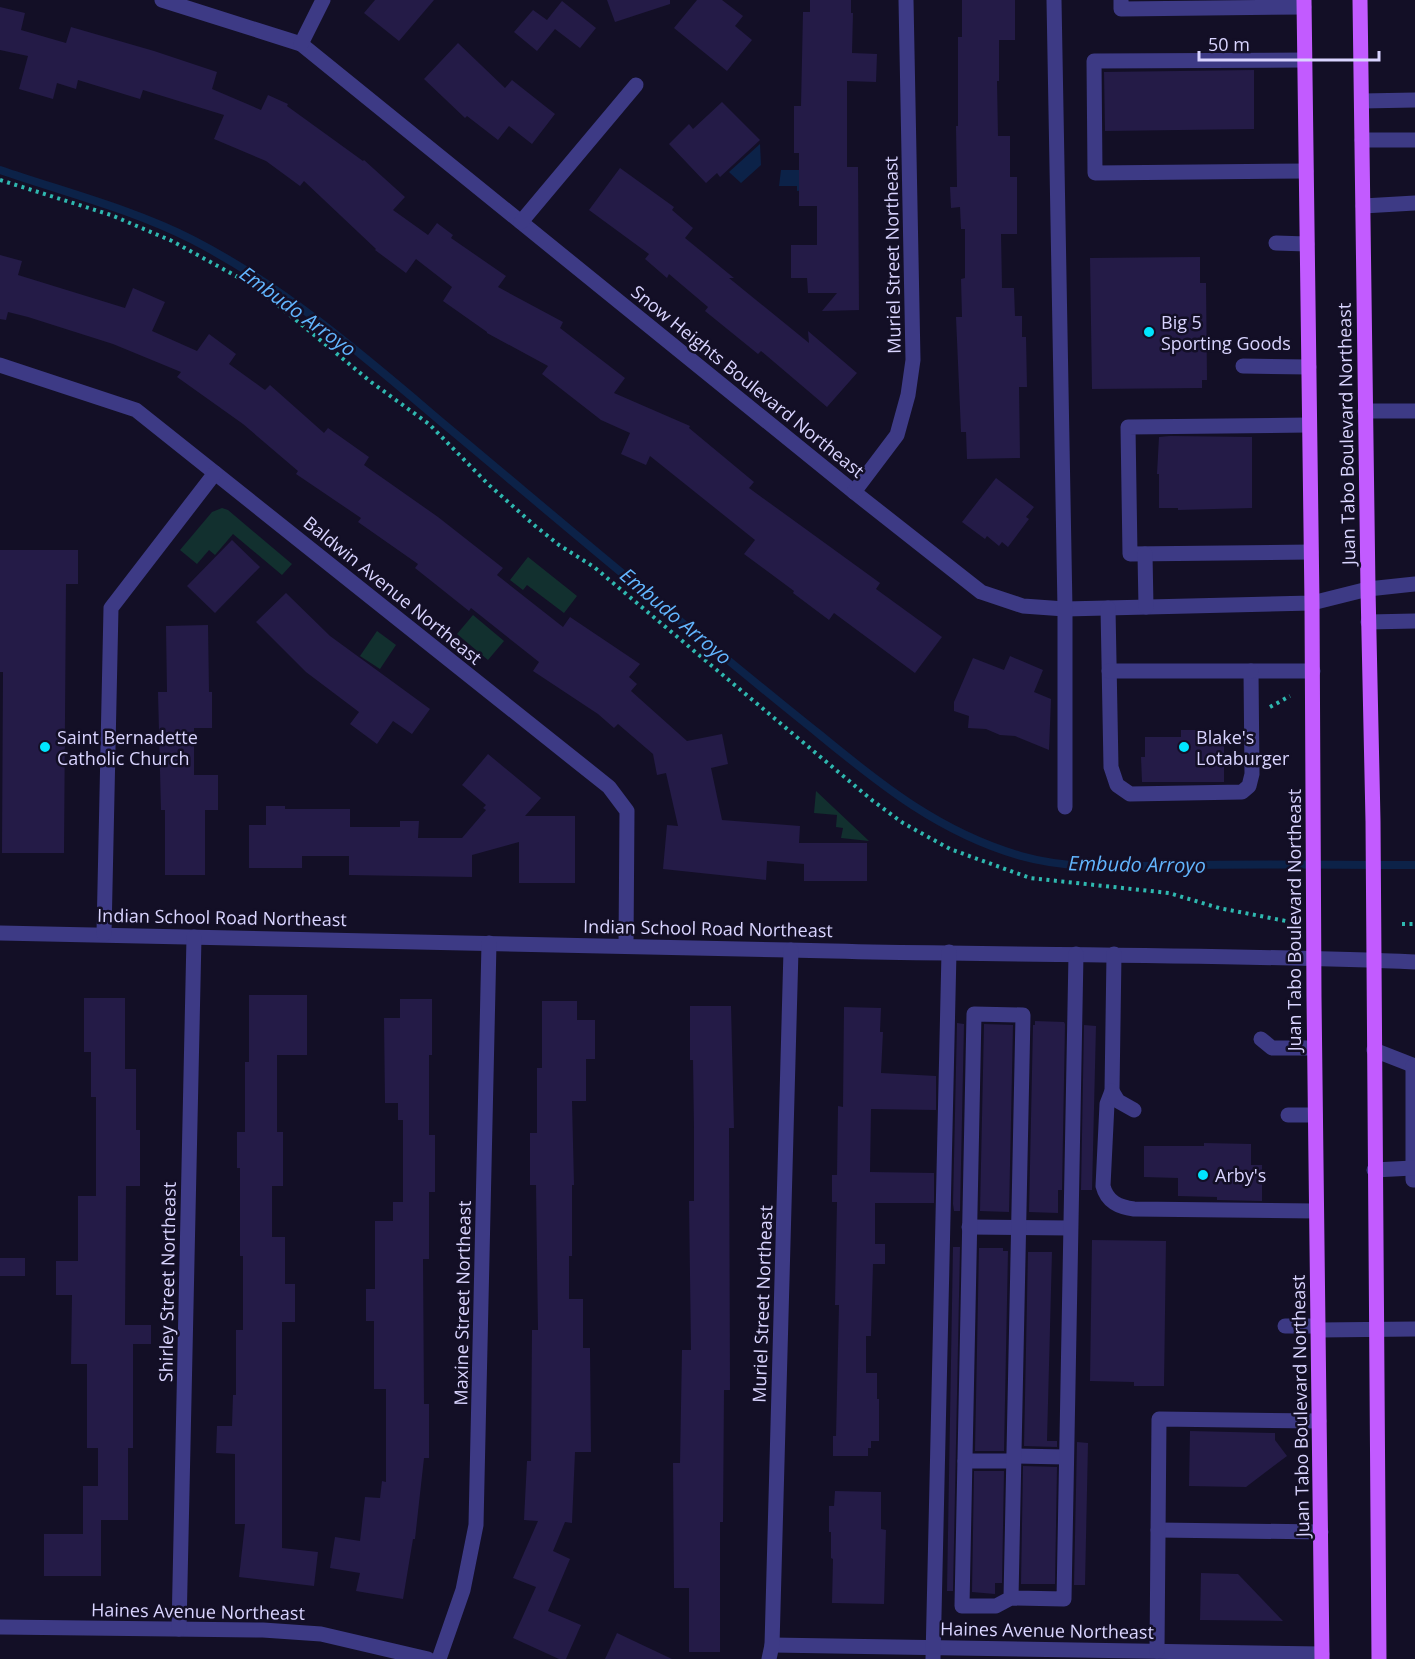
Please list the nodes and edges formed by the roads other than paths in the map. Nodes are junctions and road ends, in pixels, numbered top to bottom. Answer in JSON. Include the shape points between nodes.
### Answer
{"nodes":[{"id":1,"x":162,"y":0,"type":"edge"},
{"id":2,"x":323,"y":0,"type":"edge"},
{"id":3,"x":906,"y":0,"type":"edge"},
{"id":4,"x":1054,"y":0,"type":"edge"},
{"id":5,"x":1121,"y":0,"type":"edge"},
{"id":6,"x":1360,"y":0,"type":"edge"},
{"id":7,"x":1304,"y":3,"type":"edge"},
{"id":8,"x":301,"y":44,"type":"junction"},
{"id":9,"x":1305,"y":60,"type":"junction"},
{"id":10,"x":636,"y":85,"type":"dead end"},
{"id":11,"x":1415,"y":100,"type":"edge"},
{"id":12,"x":1362,"y":101,"type":"junction"},
{"id":13,"x":1362,"y":140,"type":"junction"},
{"id":14,"x":1415,"y":140,"type":"edge"},
{"id":15,"x":1306,"y":171,"type":"junction"},
{"id":16,"x":1415,"y":203,"type":"edge"},
{"id":17,"x":1363,"y":206,"type":"junction"},
{"id":18,"x":521,"y":222,"type":"junction"},
{"id":19,"x":1276,"y":243,"type":"dead end"},
{"id":20,"x":1307,"y":244,"type":"junction"},
{"id":21,"x":0,"y":365,"type":"edge"},
{"id":22,"x":1243,"y":366,"type":"dead end"},
{"id":23,"x":1309,"y":367,"type":"junction"},
{"id":24,"x":1365,"y":411,"type":"junction"},
{"id":25,"x":1415,"y":411,"type":"edge"},
{"id":26,"x":1309,"y":425,"type":"junction"},
{"id":27,"x":215,"y":473,"type":"junction"},
{"id":28,"x":854,"y":492,"type":"junction"},
{"id":29,"x":1311,"y":552,"type":"junction"},
{"id":30,"x":1145,"y":554,"type":"junction"},
{"id":31,"x":1415,"y":584,"type":"edge"},
{"id":32,"x":1368,"y":589,"type":"junction"},
{"id":33,"x":1312,"y":603,"type":"junction"},
{"id":34,"x":1146,"y":607,"type":"junction"},
{"id":35,"x":1108,"y":608,"type":"junction"},
{"id":36,"x":1065,"y":609,"type":"junction"},
{"id":37,"x":1415,"y":621,"type":"edge"},
{"id":38,"x":1368,"y":622,"type":"junction"},
{"id":39,"x":1109,"y":672,"type":"junction"},
{"id":40,"x":1251,"y":672,"type":"junction"},
{"id":41,"x":1312,"y":672,"type":"junction"},
{"id":42,"x":1065,"y":807,"type":"dead end"},
{"id":43,"x":0,"y":933,"type":"edge"},
{"id":44,"x":104,"y":934,"type":"junction"},
{"id":45,"x":194,"y":937,"type":"junction"},
{"id":46,"x":489,"y":943,"type":"junction"},
{"id":47,"x":626,"y":945,"type":"junction"},
{"id":48,"x":791,"y":950,"type":"junction"},
{"id":49,"x":949,"y":952,"type":"junction"},
{"id":50,"x":1076,"y":954,"type":"junction"},
{"id":51,"x":1114,"y":954,"type":"junction"},
{"id":52,"x":1314,"y":957,"type":"junction"},
{"id":53,"x":1373,"y":960,"type":"junction"},
{"id":54,"x":1415,"y":962,"type":"edge"},
{"id":55,"x":1262,"y":1039,"type":"dead end"},
{"id":56,"x":1314,"y":1048,"type":"junction"},
{"id":57,"x":1374,"y":1050,"type":"junction"},
{"id":58,"x":1414,"y":1066,"type":"edge"},
{"id":59,"x":1112,"y":1091,"type":"junction"},
{"id":60,"x":1134,"y":1110,"type":"dead end"},
{"id":61,"x":1288,"y":1115,"type":"dead end"},
{"id":62,"x":1315,"y":1115,"type":"junction"},
{"id":63,"x":1374,"y":1170,"type":"junction"},
{"id":64,"x":1414,"y":1174,"type":"edge"},
{"id":65,"x":1316,"y":1211,"type":"junction"},
{"id":66,"x":969,"y":1227,"type":"junction"},
{"id":67,"x":1018,"y":1228,"type":"junction"},
{"id":68,"x":1070,"y":1228,"type":"junction"},
{"id":69,"x":1285,"y":1326,"type":"dead end"},
{"id":70,"x":1318,"y":1328,"type":"junction"},
{"id":71,"x":1375,"y":1329,"type":"junction"},
{"id":72,"x":1415,"y":1329,"type":"edge"},
{"id":73,"x":1319,"y":1421,"type":"junction"},
{"id":74,"x":1066,"y":1457,"type":"junction"},
{"id":75,"x":1014,"y":1459,"type":"junction"},
{"id":76,"x":965,"y":1461,"type":"junction"},
{"id":77,"x":1158,"y":1530,"type":"junction"},
{"id":78,"x":1321,"y":1532,"type":"junction"},
{"id":79,"x":1011,"y":1598,"type":"junction"},
{"id":80,"x":0,"y":1627,"type":"edge"},
{"id":81,"x":179,"y":1629,"type":"junction"},
{"id":82,"x":1157,"y":1651,"type":"junction"},
{"id":83,"x":771,"y":1652,"type":"edge"},
{"id":84,"x":933,"y":1653,"type":"edge"},
{"id":85,"x":991,"y":1654,"type":"edge"},
{"id":86,"x":1038,"y":1654,"type":"edge"},
{"id":87,"x":1258,"y":1656,"type":"edge"},
{"id":88,"x":1322,"y":1656,"type":"edge"},
{"id":89,"x":428,"y":1659,"type":"edge"},
{"id":90,"x":439,"y":1659,"type":"edge"},
{"id":91,"x":1379,"y":1659,"type":"edge"}],
"edges":[{"from":1,"to":8,"type":"street","name":"Snow Heights Boulevard Northeast"},
{"from":2,"to":8,"type":"street"},
{"from":3,"to":28,"type":"street","name":"Muriel Street Northeast","via":[[913,360],[897,435]]},
{"from":4,"to":36,"type":"street"},
{"from":5,"to":7,"type":"street","via":[[1121,9]]},
{"from":6,"to":12,"type":"main road","name":"Juan Tabo Boulevard Northeast"},
{"from":7,"to":9,"type":"main road","name":"Juan Tabo Boulevard Northeast"},
{"from":8,"to":18,"type":"street","name":"Snow Heights Boulevard Northeast"},
{"from":9,"to":15,"type":"main road","name":"Juan Tabo Boulevard Northeast"},
{"from":9,"to":15,"type":"street","via":[[1094,61],[1095,172]]},
{"from":10,"to":18,"type":"street"},
{"from":11,"to":12,"type":"street"},
{"from":12,"to":13,"type":"main road","name":"Juan Tabo Boulevard Northeast"},
{"from":13,"to":14,"type":"street"},
{"from":13,"to":17,"type":"main road","name":"Juan Tabo Boulevard Northeast"},
{"from":15,"to":20,"type":"main road","name":"Juan Tabo Boulevard Northeast"},
{"from":16,"to":17,"type":"street"},
{"from":17,"to":24,"type":"main road","name":"Juan Tabo Boulevard Northeast"},
{"from":18,"to":28,"type":"street","name":"Snow Heights Boulevard Northeast"},
{"from":19,"to":20,"type":"street"},
{"from":20,"to":23,"type":"main road","name":"Juan Tabo Boulevard Northeast"},
{"from":21,"to":27,"type":"street","name":"Baldwin Avenue Northeast","via":[[136,410]]},
{"from":22,"to":23,"type":"street"},
{"from":23,"to":26,"type":"main road","name":"Juan Tabo Boulevard Northeast"},
{"from":24,"to":25,"type":"street"},
{"from":24,"to":32,"type":"main road","name":"Juan Tabo Boulevard Northeast"},
{"from":26,"to":29,"type":"main road","name":"Juan Tabo Boulevard Northeast"},
{"from":26,"to":30,"type":"street","via":[[1128,427],[1130,554]]},
{"from":27,"to":44,"type":"street","via":[[111,608]]},
{"from":27,"to":47,"type":"street","name":"Baldwin Avenue Northeast","via":[[609,787],[627,811]]},
{"from":28,"to":36,"type":"street","name":"Snow Heights Boulevard Northeast","via":[[981,592],[1023,606]]},
{"from":29,"to":30,"type":"street"},
{"from":29,"to":33,"type":"main road","name":"Juan Tabo Boulevard Northeast"},
{"from":30,"to":34,"type":"street"},
{"from":31,"to":32,"type":"street","name":"Snow Heights Boulevard Northeast"},
{"from":32,"to":33,"type":"street","name":"Snow Heights Boulevard Northeast"},
{"from":32,"to":38,"type":"main road","name":"Juan Tabo Boulevard Northeast"},
{"from":33,"to":34,"type":"street","name":"Snow Heights Boulevard Northeast"},
{"from":33,"to":41,"type":"main road","name":"Juan Tabo Boulevard Northeast"},
{"from":34,"to":35,"type":"street","name":"Snow Heights Boulevard Northeast"},
{"from":35,"to":36,"type":"street","name":"Snow Heights Boulevard Northeast"},
{"from":35,"to":39,"type":"street"},
{"from":36,"to":42,"type":"street"},
{"from":37,"to":38,"type":"street"},
{"from":38,"to":53,"type":"main road","name":"Juan Tabo Boulevard Northeast"},
{"from":39,"to":40,"type":"street"},
{"from":39,"to":40,"type":"street","via":[[1111,767],[1117,785],[1130,794],[1242,792],[1249,786]]},
{"from":40,"to":41,"type":"street"},
{"from":41,"to":52,"type":"main road","name":"Juan Tabo Boulevard Northeast"},
{"from":43,"to":44,"type":"street","name":"Indian School Road Northeast"},
{"from":44,"to":45,"type":"street","name":"Indian School Road Northeast"},
{"from":45,"to":46,"type":"street","name":"Indian School Road Northeast"},
{"from":45,"to":81,"type":"street","name":"Shirley Street Northeast"},
{"from":46,"to":47,"type":"street","name":"Indian School Road Northeast"},
{"from":46,"to":90,"type":"street","name":"Maxine Street Northeast","via":[[476,1525],[463,1590]]},
{"from":47,"to":48,"type":"street","name":"Indian School Road Northeast"},
{"from":48,"to":49,"type":"street","name":"Indian School Road Northeast"},
{"from":48,"to":83,"type":"street","name":"Muriel Street Northeast"},
{"from":49,"to":50,"type":"street","name":"Indian School Road Northeast"},
{"from":49,"to":84,"type":"street"},
{"from":50,"to":51,"type":"street","name":"Indian School Road Northeast"},
{"from":50,"to":68,"type":"street"},
{"from":51,"to":52,"type":"street","name":"Indian School Road Northeast"},
{"from":51,"to":59,"type":"street"},
{"from":52,"to":53,"type":"street","name":"Indian School Road Northeast"},
{"from":52,"to":56,"type":"main road","name":"Juan Tabo Boulevard Northeast"},
{"from":53,"to":54,"type":"street","name":"Indian School Road Northeast"},
{"from":53,"to":57,"type":"main road","name":"Juan Tabo Boulevard Northeast"},
{"from":55,"to":56,"type":"street","via":[[1272,1048]]},
{"from":56,"to":62,"type":"main road","name":"Juan Tabo Boulevard Northeast"},
{"from":57,"to":58,"type":"street"},
{"from":57,"to":63,"type":"main road","name":"Juan Tabo Boulevard Northeast"},
{"from":58,"to":64,"type":"street"},
{"from":59,"to":60,"type":"street"},
{"from":59,"to":65,"type":"street","via":[[1107,1104],[1103,1186],[1113,1202],[1134,1209]]},
{"from":61,"to":62,"type":"street"},
{"from":62,"to":65,"type":"main road","name":"Juan Tabo Boulevard Northeast"},
{"from":63,"to":64,"type":"street"},
{"from":63,"to":71,"type":"main road","name":"Juan Tabo Boulevard Northeast"},
{"from":65,"to":70,"type":"main road","name":"Juan Tabo Boulevard Northeast"},
{"from":66,"to":67,"type":"street"},
{"from":66,"to":67,"type":"street","via":[[974,1014],[983,1014],[1023,1015]]},
{"from":66,"to":76,"type":"street"},
{"from":67,"to":68,"type":"street"},
{"from":67,"to":75,"type":"street"},
{"from":68,"to":74,"type":"street"},
{"from":69,"to":70,"type":"street"},
{"from":70,"to":71,"type":"street"},
{"from":70,"to":73,"type":"main road","name":"Juan Tabo Boulevard Northeast"},
{"from":71,"to":72,"type":"street"},
{"from":71,"to":91,"type":"main road","name":"Juan Tabo Boulevard Northeast"},
{"from":73,"to":77,"type":"street","via":[[1159,1419]]},
{"from":73,"to":78,"type":"main road","name":"Juan Tabo Boulevard Northeast"},
{"from":74,"to":75,"type":"street"},
{"from":74,"to":79,"type":"street","via":[[1064,1599]]},
{"from":75,"to":76,"type":"street"},
{"from":75,"to":79,"type":"street"},
{"from":76,"to":79,"type":"street","via":[[962,1606],[996,1606]]},
{"from":77,"to":78,"type":"street"},
{"from":77,"to":82,"type":"street"},
{"from":78,"to":88,"type":"main road","name":"Juan Tabo Boulevard Northeast"},
{"from":80,"to":81,"type":"street","name":"Haines Avenue Northeast"},
{"from":81,"to":89,"type":"street","name":"Haines Avenue Northeast","via":[[321,1634]]},
{"from":82,"to":86,"type":"street","name":"Haines Avenue Northeast"},
{"from":82,"to":87,"type":"street","name":"Haines Avenue Northeast"},
{"from":83,"to":84,"type":"street","name":"Haines Avenue Northeast"},
{"from":84,"to":85,"type":"street","name":"Haines Avenue Northeast"},
{"from":85,"to":86,"type":"street","name":"Haines Avenue Northeast"},
{"from":87,"to":88,"type":"street","name":"Haines Avenue Northeast"}]}
